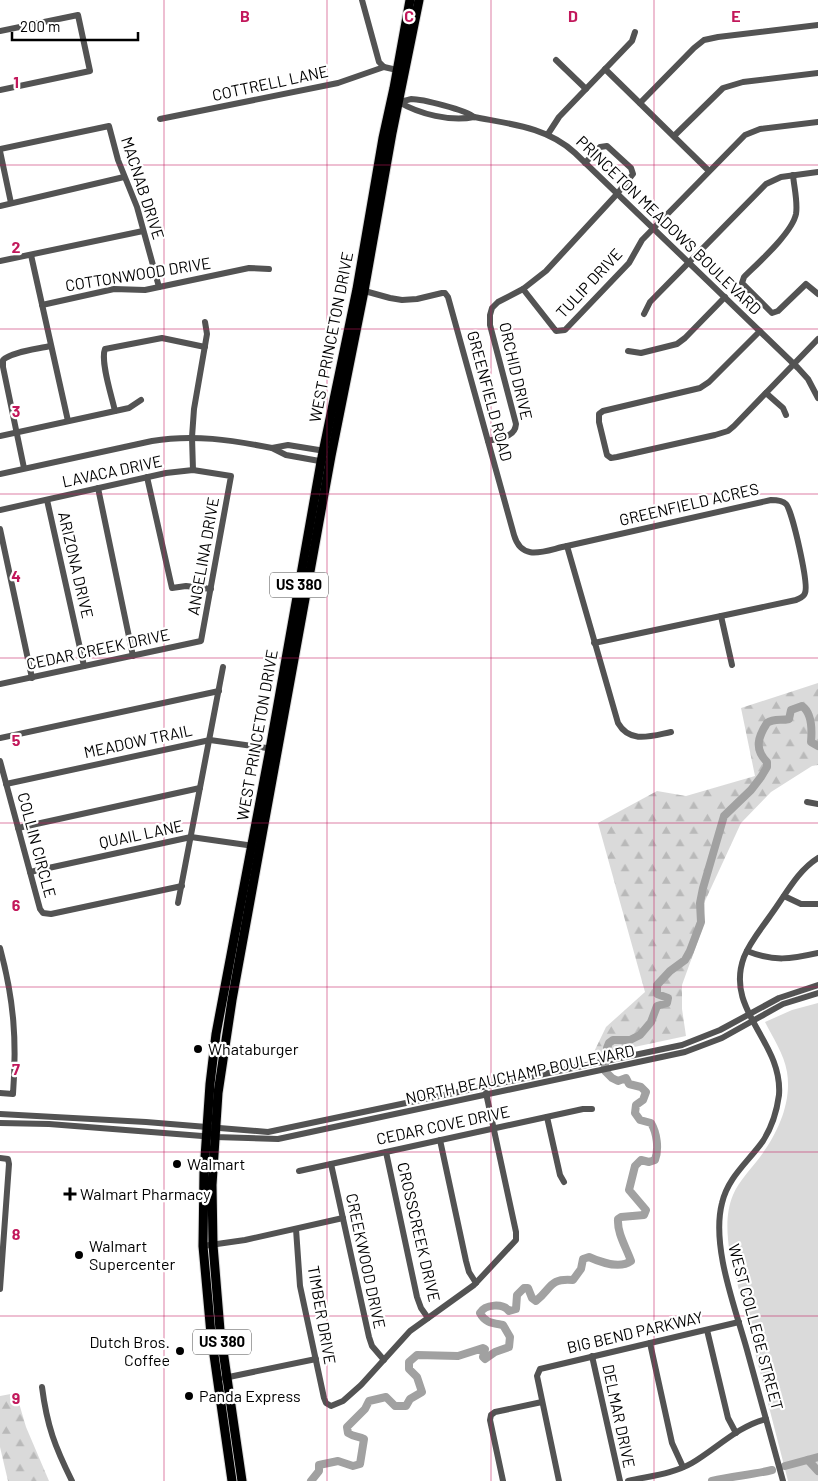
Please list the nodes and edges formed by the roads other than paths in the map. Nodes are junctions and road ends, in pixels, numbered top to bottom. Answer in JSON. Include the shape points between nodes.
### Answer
{"nodes":[{"id":1,"x":362,"y":0,"type":"edge"},
{"id":2,"x":410,"y":0,"type":"edge"},
{"id":3,"x":419,"y":0,"type":"edge"},
{"id":4,"x":818,"y":25,"type":"edge"},
{"id":5,"x":0,"y":31,"type":"edge"},
{"id":6,"x":635,"y":32,"type":"dead end"},
{"id":7,"x":556,"y":60,"type":"dead end"},
{"id":8,"x":384,"y":67,"type":"junction"},
{"id":9,"x":605,"y":69,"type":"junction"},
{"id":10,"x":397,"y":70,"type":"junction"},
{"id":11,"x":818,"y":74,"type":"edge"},
{"id":12,"x":586,"y":89,"type":"junction"},
{"id":13,"x":0,"y":90,"type":"edge"},
{"id":14,"x":399,"y":102,"type":"junction"},
{"id":15,"x":640,"y":103,"type":"junction"},
{"id":16,"x":474,"y":117,"type":"junction"},
{"id":17,"x":160,"y":119,"type":"dead end"},
{"id":18,"x":818,"y":122,"type":"edge"},
{"id":19,"x":548,"y":134,"type":"junction"},
{"id":20,"x":674,"y":136,"type":"junction"},
{"id":21,"x":0,"y":150,"type":"edge"},
{"id":22,"x":585,"y":163,"type":"junction"},
{"id":23,"x":709,"y":171,"type":"junction"},
{"id":24,"x":818,"y":172,"type":"edge"},
{"id":25,"x":793,"y":175,"type":"junction"},
{"id":26,"x":124,"y":177,"type":"junction"},
{"id":27,"x":617,"y":194,"type":"junction"},
{"id":28,"x":12,"y":203,"type":"junction"},
{"id":29,"x":0,"y":206,"type":"edge"},
{"id":30,"x":653,"y":229,"type":"junction"},
{"id":31,"x":143,"y":231,"type":"junction"},
{"id":32,"x":31,"y":255,"type":"junction"},
{"id":33,"x":0,"y":261,"type":"edge"},
{"id":34,"x":689,"y":263,"type":"junction"},
{"id":35,"x":269,"y":269,"type":"dead end"},
{"id":36,"x":159,"y":287,"type":"junction"},
{"id":37,"x":523,"y":289,"type":"junction"},
{"id":38,"x":360,"y":290,"type":"junction"},
{"id":39,"x":818,"y":294,"type":"edge"},
{"id":40,"x":725,"y":297,"type":"junction"},
{"id":41,"x":42,"y":305,"type":"junction"},
{"id":42,"x":644,"y":314,"type":"dead end"},
{"id":43,"x":205,"y":322,"type":"dead end"},
{"id":44,"x":760,"y":331,"type":"junction"},
{"id":45,"x":818,"y":339,"type":"edge"},
{"id":46,"x":50,"y":346,"type":"junction"},
{"id":47,"x":205,"y":347,"type":"junction"},
{"id":48,"x":628,"y":351,"type":"dead end"},
{"id":49,"x":794,"y":364,"type":"junction"},
{"id":50,"x":766,"y":393,"type":"junction"},
{"id":51,"x":818,"y":398,"type":"edge"},
{"id":52,"x":141,"y":400,"type":"dead end"},
{"id":53,"x":115,"y":411,"type":"junction"},
{"id":54,"x":786,"y":415,"type":"dead end"},
{"id":55,"x":68,"y":421,"type":"junction"},
{"id":56,"x":17,"y":432,"type":"junction"},
{"id":57,"x":0,"y":436,"type":"edge"},
{"id":58,"x":192,"y":437,"type":"junction"},
{"id":59,"x":488,"y":441,"type":"junction"},
{"id":60,"x":272,"y":448,"type":"junction"},
{"id":61,"x":328,"y":452,"type":"junction"},
{"id":62,"x":325,"y":462,"type":"junction"},
{"id":63,"x":24,"y":468,"type":"junction"},
{"id":64,"x":193,"y":470,"type":"junction"},
{"id":65,"x":0,"y":474,"type":"edge"},
{"id":66,"x":232,"y":476,"type":"joint"},
{"id":67,"x":147,"y":477,"type":"junction"},
{"id":68,"x":98,"y":488,"type":"junction"},
{"id":69,"x":47,"y":500,"type":"junction"},
{"id":70,"x":506,"y":508,"type":"joint"},
{"id":71,"x":0,"y":510,"type":"edge"},
{"id":72,"x":0,"y":529,"type":"edge"},
{"id":73,"x":567,"y":546,"type":"junction"},
{"id":74,"x":211,"y":589,"type":"junction"},
{"id":75,"x":722,"y":616,"type":"junction"},
{"id":76,"x":201,"y":641,"type":"joint"},
{"id":77,"x":594,"y":643,"type":"junction"},
{"id":78,"x":133,"y":656,"type":"junction"},
{"id":79,"x":84,"y":666,"type":"junction"},
{"id":80,"x":732,"y":666,"type":"dead end"},
{"id":81,"x":223,"y":667,"type":"dead end"},
{"id":82,"x":32,"y":678,"type":"junction"},
{"id":83,"x":0,"y":684,"type":"edge"},
{"id":84,"x":219,"y":691,"type":"junction"},
{"id":85,"x":671,"y":732,"type":"dead end"},
{"id":86,"x":0,"y":738,"type":"edge"},
{"id":87,"x":210,"y":740,"type":"junction"},
{"id":88,"x":274,"y":749,"type":"junction"},
{"id":89,"x":0,"y":762,"type":"edge"},
{"id":90,"x":6,"y":784,"type":"junction"},
{"id":91,"x":200,"y":788,"type":"junction"},
{"id":92,"x":808,"y":802,"type":"dead end"},
{"id":93,"x":818,"y":804,"type":"edge"},
{"id":94,"x":18,"y":828,"type":"junction"},
{"id":95,"x":191,"y":837,"type":"junction"},
{"id":96,"x":256,"y":846,"type":"junction"},
{"id":97,"x":818,"y":858,"type":"edge"},
{"id":98,"x":30,"y":872,"type":"junction"},
{"id":99,"x":182,"y":886,"type":"junction"},
{"id":100,"x":784,"y":896,"type":"junction"},
{"id":101,"x":178,"y":903,"type":"dead end"},
{"id":102,"x":818,"y":904,"type":"edge"},
{"id":103,"x":0,"y":948,"type":"edge"},
{"id":104,"x":747,"y":951,"type":"junction"},
{"id":105,"x":818,"y":953,"type":"edge"},
{"id":106,"x":818,"y":986,"type":"edge"},
{"id":107,"x":818,"y":994,"type":"edge"},
{"id":108,"x":750,"y":1018,"type":"junction"},
{"id":109,"x":485,"y":1087,"type":"junction"},
{"id":110,"x":0,"y":1094,"type":"edge"},
{"id":111,"x":486,"y":1095,"type":"junction"},
{"id":112,"x":592,"y":1109,"type":"dead end"},
{"id":113,"x":0,"y":1114,"type":"edge"},
{"id":114,"x":50,"y":1117,"type":"junction"},
{"id":115,"x":547,"y":1117,"type":"junction"},
{"id":116,"x":107,"y":1120,"type":"junction"},
{"id":117,"x":0,"y":1123,"type":"edge"},
{"id":118,"x":49,"y":1124,"type":"junction"},
{"id":119,"x":106,"y":1128,"type":"junction"},
{"id":120,"x":294,"y":1128,"type":"junction"},
{"id":121,"x":493,"y":1128,"type":"junction"},
{"id":122,"x":211,"y":1132,"type":"junction"},
{"id":123,"x":278,"y":1139,"type":"junction"},
{"id":124,"x":440,"y":1140,"type":"junction"},
{"id":125,"x":386,"y":1152,"type":"junction"},
{"id":126,"x":0,"y":1158,"type":"edge"},
{"id":127,"x":331,"y":1164,"type":"junction"},
{"id":128,"x":299,"y":1171,"type":"dead end"},
{"id":129,"x":564,"y":1182,"type":"dead end"},
{"id":130,"x":343,"y":1218,"type":"junction"},
{"id":131,"x":296,"y":1229,"type":"junction"},
{"id":132,"x":213,"y":1245,"type":"junction"},
{"id":133,"x":203,"y":1246,"type":"junction"},
{"id":134,"x":476,"y":1283,"type":"junction"},
{"id":135,"x":0,"y":1289,"type":"edge"},
{"id":136,"x":428,"y":1318,"type":"junction"},
{"id":137,"x":739,"y":1322,"type":"junction"},
{"id":138,"x":707,"y":1330,"type":"junction"},
{"id":139,"x":650,"y":1343,"type":"junction"},
{"id":140,"x":592,"y":1356,"type":"junction"},
{"id":141,"x":316,"y":1359,"type":"junction"},
{"id":142,"x":384,"y":1360,"type":"junction"},
{"id":143,"x":222,"y":1378,"type":"junction"},
{"id":144,"x":42,"y":1387,"type":"dead end"},
{"id":145,"x":542,"y":1402,"type":"junction"},
{"id":146,"x":766,"y":1419,"type":"junction"},
{"id":147,"x":736,"y":1433,"type":"junction"},
{"id":148,"x":683,"y":1467,"type":"junction"},
{"id":149,"x":72,"y":1481,"type":"edge"},
{"id":150,"x":232,"y":1481,"type":"edge"},
{"id":151,"x":242,"y":1481,"type":"edge"},
{"id":152,"x":503,"y":1481,"type":"edge"},
{"id":153,"x":559,"y":1481,"type":"edge"},
{"id":154,"x":620,"y":1481,"type":"edge"},
{"id":155,"x":628,"y":1481,"type":"edge"},
{"id":156,"x":782,"y":1481,"type":"edge"}],
"edges":[{"from":1,"to":8,"type":"street","via":[[379,62]]},
{"from":2,"to":10,"type":"highway","name":"WEST PRINCETON DRIVE","number":"US 380"},
{"from":3,"to":14,"type":"highway","name":"WEST PRINCETON DRIVE","number":"US 380"},
{"from":4,"to":15,"type":"street","via":[[704,40]]},
{"from":5,"to":13,"type":"street","via":[[78,15],[90,71]]},
{"from":6,"to":9,"type":"street","via":[[632,40]]},
{"from":7,"to":12,"type":"street"},
{"from":8,"to":10,"type":"street"},
{"from":8,"to":17,"type":"street","name":"COTTRELL LANE","via":[[342,82]]},
{"from":9,"to":12,"type":"street"},
{"from":9,"to":15,"type":"street"},
{"from":10,"to":38,"type":"highway","name":"WEST PRINCETON DRIVE","number":"US 380","via":[[383,138]]},
{"from":11,"to":20,"type":"street","via":[[743,82],[723,88]]},
{"from":12,"to":19,"type":"street","via":[[559,117]]},
{"from":14,"to":16,"type":"street","name":"PRINCETON MEADOWS BOULEVARD","via":[[411,109],[445,117]]},
{"from":14,"to":16,"type":"street","name":"PRINCETON MEADOWS BOULEVARD","via":[[412,99],[452,108]]},
{"from":14,"to":38,"type":"highway","name":"WEST PRINCETON DRIVE","number":"US 380"},
{"from":15,"to":20,"type":"street"},
{"from":16,"to":19,"type":"street","name":"PRINCETON MEADOWS BOULEVARD"},
{"from":18,"to":23,"type":"street","via":[[751,132],[736,142]]},
{"from":19,"to":22,"type":"street","name":"PRINCETON MEADOWS BOULEVARD","via":[[572,149]]},
{"from":20,"to":23,"type":"street"},
{"from":21,"to":26,"type":"street","name":"MACNAB DRIVE","via":[[109,126]]},
{"from":21,"to":28,"type":"street"},
{"from":22,"to":27,"type":"street","name":"PRINCETON MEADOWS BOULEVARD"},
{"from":22,"to":27,"type":"street","name":"ORCHID DRIVE","via":[[600,147],[606,146],[631,168],[634,174]]},
{"from":23,"to":30,"type":"street"},
{"from":24,"to":25,"type":"street"},
{"from":25,"to":34,"type":"street","via":[[766,184]]},
{"from":25,"to":39,"type":"street","via":[[794,221],[742,283],[772,313],[806,284]]},
{"from":26,"to":28,"type":"street"},
{"from":26,"to":31,"type":"street","name":"MACNAB DRIVE","via":[[135,200]]},
{"from":27,"to":30,"type":"street","name":"PRINCETON MEADOWS BOULEVARD"},
{"from":27,"to":37,"type":"street","name":"ORCHID DRIVE","via":[[546,271]]},
{"from":28,"to":29,"type":"street"},
{"from":30,"to":34,"type":"street","name":"PRINCETON MEADOWS BOULEVARD"},
{"from":30,"to":37,"type":"street","name":"TULIP DRIVE","via":[[640,243],[629,264],[565,330],[556,331]]},
{"from":31,"to":32,"type":"street"},
{"from":31,"to":36,"type":"street","name":"MACNAB DRIVE"},
{"from":32,"to":33,"type":"street"},
{"from":32,"to":41,"type":"street"},
{"from":34,"to":40,"type":"street","name":"PRINCETON MEADOWS BOULEVARD"},
{"from":34,"to":42,"type":"street","via":[[650,302]]},
{"from":35,"to":36,"type":"street","name":"COTTONWOOD DRIVE","via":[[249,268]]},
{"from":36,"to":41,"type":"street","name":"COTTONWOOD DRIVE","via":[[145,290],[114,288]]},
{"from":37,"to":59,"type":"street","name":"ORCHID DRIVE","via":[[498,302],[490,315],[516,430]]},
{"from":38,"to":59,"type":"street","name":"GREENFIELD ROAD","via":[[402,300],[445,294]]},
{"from":38,"to":61,"type":"highway","name":"WEST PRINCETON DRIVE","number":"US 380"},
{"from":40,"to":44,"type":"street","name":"PRINCETON MEADOWS BOULEVARD"},
{"from":40,"to":48,"type":"street","via":[[677,344],[639,353]]},
{"from":41,"to":46,"type":"street"},
{"from":43,"to":47,"type":"street"},
{"from":44,"to":49,"type":"street","name":"PRINCETON MEADOWS BOULEVARD"},
{"from":44,"to":50,"type":"street","via":[[700,388],[599,414],[605,450],[609,457],[617,458],[724,433]]},
{"from":45,"to":49,"type":"street"},
{"from":46,"to":55,"type":"street"},
{"from":46,"to":56,"type":"street","via":[[3,360]]},
{"from":47,"to":53,"type":"street","via":[[162,338],[105,349],[103,353]]},
{"from":47,"to":58,"type":"street"},
{"from":49,"to":50,"type":"street"},
{"from":49,"to":51,"type":"street","name":"PRINCETON MEADOWS BOULEVARD"},
{"from":50,"to":54,"type":"street"},
{"from":52,"to":53,"type":"street","via":[[134,407]]},
{"from":53,"to":55,"type":"street"},
{"from":55,"to":56,"type":"street"},
{"from":56,"to":57,"type":"street"},
{"from":56,"to":63,"type":"street"},
{"from":58,"to":60,"type":"street"},
{"from":58,"to":63,"type":"street","via":[[152,441]]},
{"from":58,"to":64,"type":"street"},
{"from":59,"to":70,"type":"street","name":"GREENFIELD ROAD"},
{"from":60,"to":61,"type":"street","via":[[288,445]]},
{"from":60,"to":62,"type":"street","via":[[286,455]]},
{"from":61,"to":62,"type":"highway","name":"WEST PRINCETON DRIVE","number":"US 380"},
{"from":62,"to":88,"type":"highway","name":"WEST PRINCETON DRIVE","number":"US 380"},
{"from":63,"to":65,"type":"street"},
{"from":64,"to":66,"type":"street","name":"LAVACA DRIVE"},
{"from":64,"to":67,"type":"street","name":"LAVACA DRIVE"},
{"from":66,"to":74,"type":"street","name":"ANGELINA DRIVE"},
{"from":67,"to":68,"type":"street","name":"LAVACA DRIVE"},
{"from":67,"to":74,"type":"street","via":[[172,588]]},
{"from":68,"to":69,"type":"street","name":"LAVACA DRIVE"},
{"from":68,"to":78,"type":"street"},
{"from":69,"to":71,"type":"street","name":"LAVACA DRIVE"},
{"from":69,"to":79,"type":"street","name":"ARIZONA DRIVE"},
{"from":70,"to":73,"type":"street","name":"GREENFIELD ACRES","via":[[515,540],[522,550],[530,553]]},
{"from":72,"to":82,"type":"street"},
{"from":73,"to":75,"type":"street","name":"GREENFIELD ACRES","via":[[771,500],[781,501],[787,505],[793,520],[806,582],[805,592],[796,600]]},
{"from":73,"to":77,"type":"street"},
{"from":74,"to":76,"type":"street","name":"ANGELINA DRIVE"},
{"from":75,"to":77,"type":"street","name":"GREENFIELD ACRES"},
{"from":75,"to":80,"type":"street"},
{"from":76,"to":78,"type":"street","name":"CEDAR CREEK DRIVE"},
{"from":77,"to":85,"type":"street","via":[[616,718],[623,731],[640,738]]},
{"from":78,"to":79,"type":"street","name":"CEDAR CREEK DRIVE"},
{"from":79,"to":82,"type":"street","name":"CEDAR CREEK DRIVE"},
{"from":81,"to":84,"type":"street"},
{"from":82,"to":83,"type":"street","name":"CEDAR CREEK DRIVE"},
{"from":84,"to":86,"type":"street"},
{"from":84,"to":87,"type":"street"},
{"from":87,"to":88,"type":"street","name":"MEADOW TRAIL"},
{"from":87,"to":90,"type":"street","name":"MEADOW TRAIL"},
{"from":87,"to":91,"type":"street"},
{"from":88,"to":96,"type":"highway","name":"WEST PRINCETON DRIVE","number":"US 380"},
{"from":89,"to":90,"type":"street","name":"COLLIN CIRCLE"},
{"from":90,"to":94,"type":"street","name":"COLLIN CIRCLE"},
{"from":91,"to":94,"type":"street"},
{"from":91,"to":95,"type":"street"},
{"from":92,"to":93,"type":"street"},
{"from":94,"to":98,"type":"street","name":"COLLIN CIRCLE"},
{"from":95,"to":96,"type":"street","name":"QUAIL LANE"},
{"from":95,"to":98,"type":"street","name":"QUAIL LANE"},
{"from":95,"to":99,"type":"street"},
{"from":96,"to":122,"type":"highway","name":"WEST PRINCETON DRIVE","number":"US 380","via":[[235,961],[216,1034]]},
{"from":97,"to":100,"type":"street","name":"WEST COLLEGE STREET","via":[[804,869]]},
{"from":98,"to":99,"type":"street","name":"COLLIN CIRCLE","via":[[44,914]]},
{"from":99,"to":101,"type":"street"},
{"from":100,"to":102,"type":"street","via":[[801,904]]},
{"from":100,"to":104,"type":"street","name":"WEST COLLEGE STREET"},
{"from":103,"to":110,"type":"street","via":[[10,991],[16,1060],[13,1094]]},
{"from":104,"to":105,"type":"street","via":[[780,960]]},
{"from":104,"to":108,"type":"street","name":"WEST COLLEGE STREET","via":[[741,968],[740,987]]},
{"from":106,"to":108,"type":"street","name":"NORTH BEAUCHAMP BOULEVARD","via":[[779,998]]},
{"from":107,"to":108,"type":"street","name":"NORTH BEAUCHAMP BOULEVARD"},
{"from":108,"to":109,"type":"street","name":"NORTH BEAUCHAMP BOULEVARD","via":[[708,1036],[663,1049]]},
{"from":108,"to":111,"type":"street","name":"NORTH BEAUCHAMP BOULEVARD","via":[[722,1038],[703,1046]]},
{"from":108,"to":137,"type":"street","name":"WEST COLLEGE STREET","via":[[772,1055],[779,1094],[769,1131],[733,1176],[720,1211],[719,1245]]},
{"from":109,"to":111,"type":"street"},
{"from":109,"to":120,"type":"street","name":"NORTH BEAUCHAMP BOULEVARD"},
{"from":111,"to":121,"type":"street"},
{"from":111,"to":123,"type":"street","name":"NORTH BEAUCHAMP BOULEVARD"},
{"from":112,"to":115,"type":"street","name":"CEDAR COVE DRIVE"},
{"from":113,"to":114,"type":"street"},
{"from":114,"to":116,"type":"street"},
{"from":114,"to":118,"type":"street"},
{"from":115,"to":121,"type":"street","name":"CEDAR COVE DRIVE"},
{"from":115,"to":129,"type":"street"},
{"from":116,"to":119,"type":"street"},
{"from":116,"to":122,"type":"street"},
{"from":117,"to":118,"type":"street"},
{"from":118,"to":119,"type":"street"},
{"from":119,"to":122,"type":"street"},
{"from":120,"to":122,"type":"street","name":"NORTH BEAUCHAMP BOULEVARD","via":[[268,1132]]},
{"from":120,"to":123,"type":"street","via":[[293,1132]]},
{"from":121,"to":124,"type":"street","name":"CEDAR COVE DRIVE"},
{"from":121,"to":134,"type":"street","via":[[516,1240]]},
{"from":122,"to":123,"type":"street","name":"NORTH BEAUCHAMP BOULEVARD"},
{"from":122,"to":132,"type":"highway","name":"WEST PRINCETON DRIVE","number":"US 380"},
{"from":122,"to":133,"type":"highway","name":"WEST PRINCETON DRIVE","number":"US 380","via":[[203,1189]]},
{"from":124,"to":125,"type":"street","name":"CEDAR COVE DRIVE"},
{"from":124,"to":134,"type":"street","via":[[466,1261]]},
{"from":125,"to":127,"type":"street","name":"CEDAR COVE DRIVE"},
{"from":125,"to":136,"type":"street","name":"CROSSCREEK DRIVE","via":[[417,1296]]},
{"from":126,"to":135,"type":"street","via":[[8,1159],[9,1173]]},
{"from":127,"to":128,"type":"street","name":"CEDAR COVE DRIVE"},
{"from":127,"to":130,"type":"street","name":"CREEKWOOD DRIVE"},
{"from":130,"to":131,"type":"street"},
{"from":130,"to":142,"type":"street","name":"CREEKWOOD DRIVE","via":[[369,1337]]},
{"from":131,"to":132,"type":"street"},
{"from":131,"to":141,"type":"street","name":"TIMBER DRIVE","via":[[300,1286]]},
{"from":132,"to":133,"type":"street"},
{"from":132,"to":143,"type":"highway","name":"WEST PRINCETON DRIVE","number":"US 380"},
{"from":133,"to":143,"type":"highway","name":"WEST PRINCETON DRIVE","number":"US 380","via":[[209,1316]]},
{"from":134,"to":136,"type":"street"},
{"from":136,"to":142,"type":"street","via":[[410,1331]]},
{"from":137,"to":138,"type":"street","name":"BIG BEND PARKWAY"},
{"from":137,"to":146,"type":"street","name":"WEST COLLEGE STREET"},
{"from":138,"to":139,"type":"street","name":"BIG BEND PARKWAY"},
{"from":138,"to":147,"type":"street","via":[[728,1418]]},
{"from":139,"to":140,"type":"street","name":"BIG BEND PARKWAY"},
{"from":139,"to":148,"type":"street","via":[[672,1443]]},
{"from":140,"to":145,"type":"street","name":"BIG BEND PARKWAY","via":[[538,1371]]},
{"from":140,"to":154,"type":"street","name":"DELMAR DRIVE"},
{"from":141,"to":142,"type":"street","name":"TIMBER DRIVE","via":[[328,1405],[351,1395]]},
{"from":141,"to":143,"type":"street"},
{"from":143,"to":150,"type":"highway","name":"WEST PRINCETON DRIVE","number":"US 380"},
{"from":143,"to":151,"type":"highway","name":"WEST PRINCETON DRIVE","number":"US 380"},
{"from":144,"to":149,"type":"street","via":[[50,1434]]},
{"from":145,"to":152,"type":"street","via":[[491,1415]]},
{"from":145,"to":153,"type":"street"},
{"from":146,"to":147,"type":"street"},
{"from":146,"to":156,"type":"street","name":"WEST COLLEGE STREET"},
{"from":147,"to":148,"type":"street"},
{"from":148,"to":155,"type":"street"}]}
